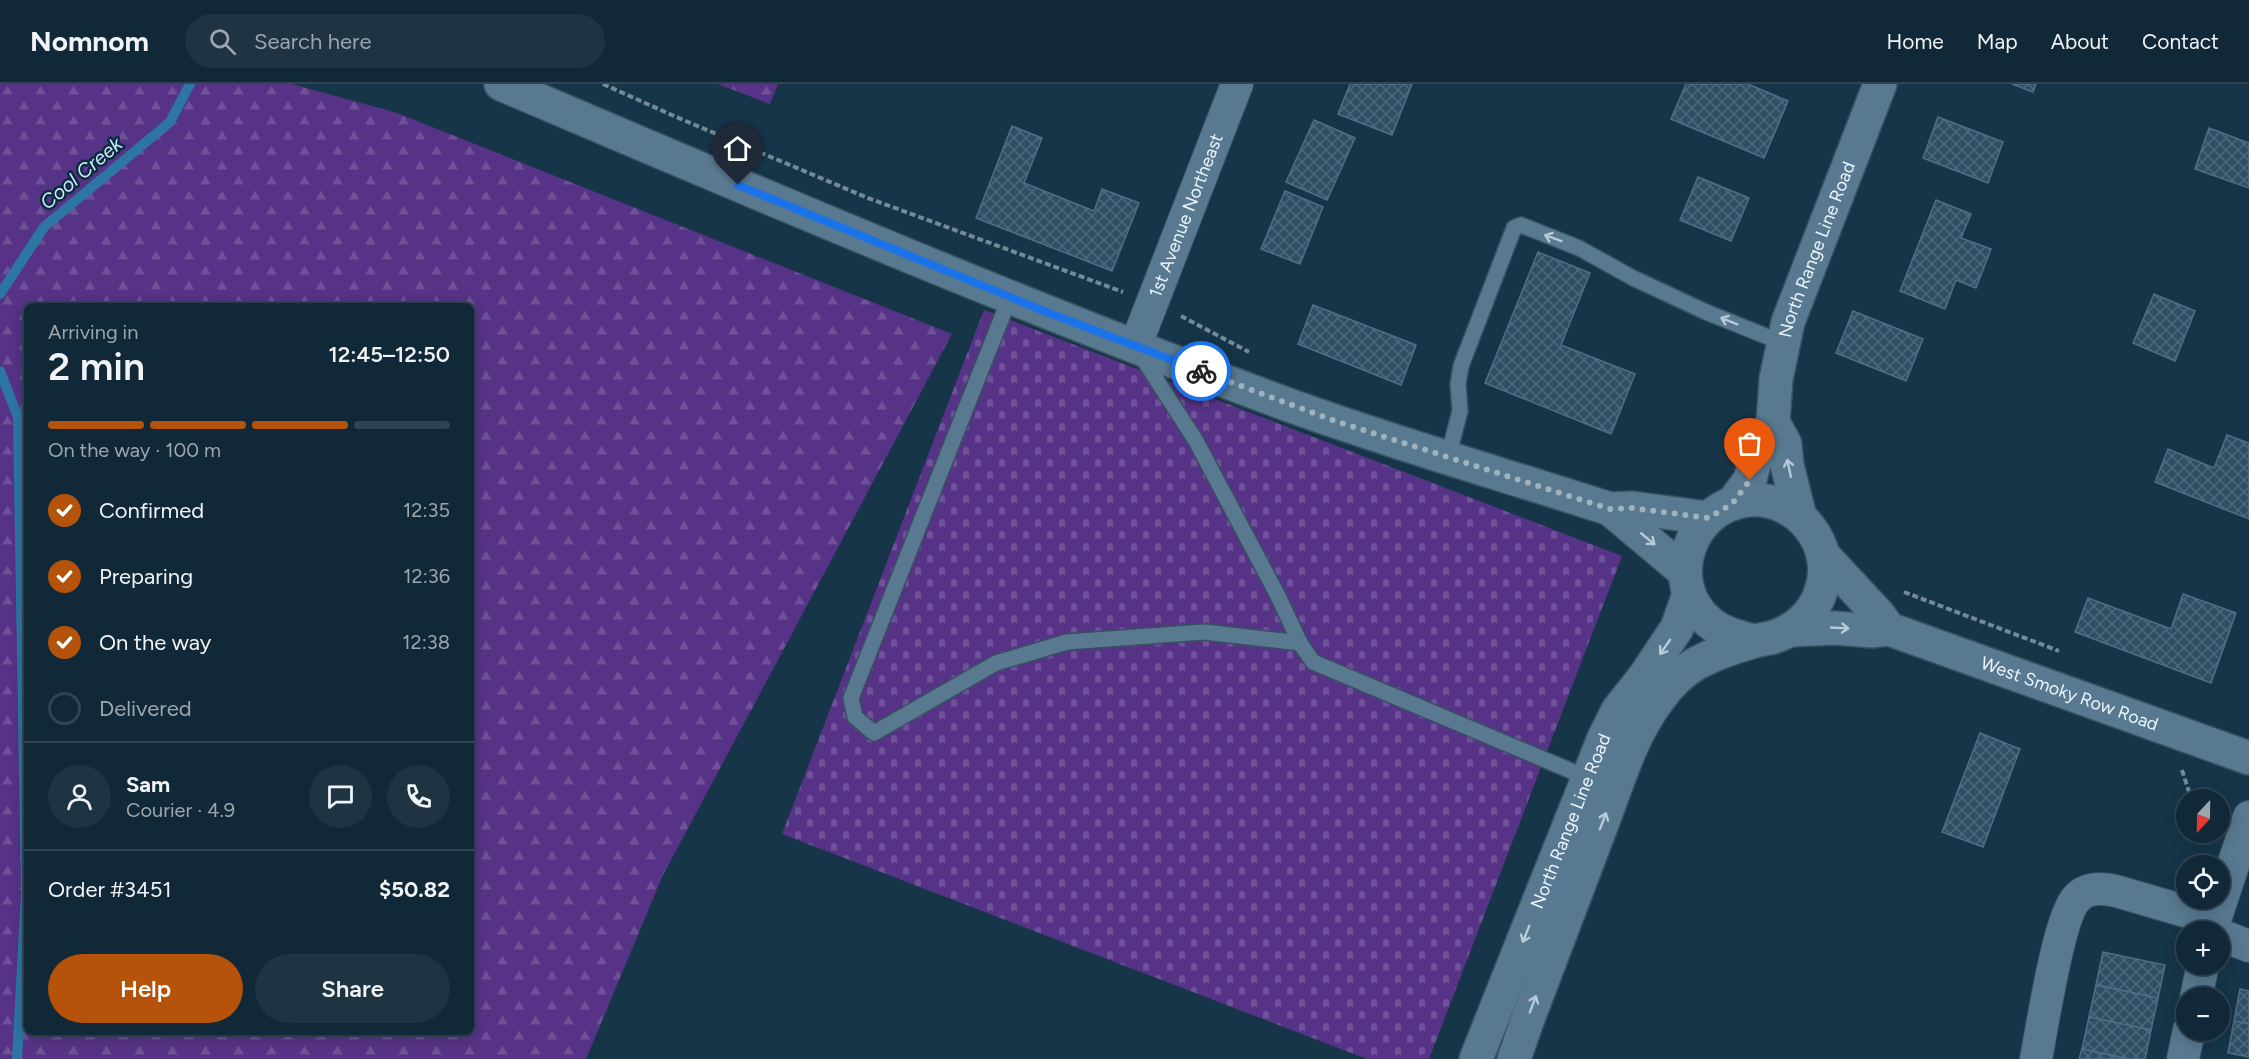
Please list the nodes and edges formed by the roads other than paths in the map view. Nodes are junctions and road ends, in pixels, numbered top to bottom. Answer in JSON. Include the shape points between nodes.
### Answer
{"nodes":[{"id":1,"x":501,"y":84,"type":"edge"},
{"id":2,"x":1237,"y":84,"type":"edge"},
{"id":3,"x":1880,"y":84,"type":"edge"},
{"id":4,"x":1010,"y":297,"type":"junction"},
{"id":5,"x":1784,"y":343,"type":"junction"},
{"id":6,"x":1135,"y":347,"type":"junction"},
{"id":7,"x":1773,"y":422,"type":"junction"},
{"id":8,"x":1448,"y":457,"type":"junction"},
{"id":9,"x":1610,"y":509,"type":"junction"},
{"id":10,"x":1720,"y":511,"type":"junction"},
{"id":11,"x":1800,"y":517,"type":"junction"},
{"id":12,"x":1823,"y":555,"type":"junction"},
{"id":13,"x":1687,"y":583,"type":"junction"},
{"id":14,"x":1889,"y":629,"type":"junction"},
{"id":15,"x":1790,"y":630,"type":"junction"},
{"id":16,"x":1754,"y":641,"type":"junction"},
{"id":17,"x":1300,"y":643,"type":"junction"},
{"id":18,"x":2249,"y":758,"type":"edge"},
{"id":19,"x":1588,"y":778,"type":"junction"},
{"id":20,"x":2249,"y":817,"type":"edge"},
{"id":21,"x":2191,"y":921,"type":"edge"},
{"id":22,"x":2216,"y":921,"type":"edge"},
{"id":23,"x":2230,"y":938,"type":"edge"},
{"id":24,"x":2249,"y":946,"type":"edge"},
{"id":25,"x":2187,"y":1041,"type":"edge"},
{"id":26,"x":1476,"y":1059,"type":"edge"},
{"id":27,"x":1514,"y":1059,"type":"edge"},
{"id":28,"x":2036,"y":1059,"type":"edge"},
{"id":29,"x":2183,"y":1059,"type":"edge"}],
"edges":[{"from":1,"to":4,"type":"main road"},
{"from":2,"to":6,"type":"street","name":"1st Avenue Northeast"},
{"from":3,"to":5,"type":"main road","name":"North Range Line Road","via":[[1806,273]]},
{"from":4,"to":6,"type":"main road"},
{"from":4,"to":17,"type":"lane","via":[[851,698],[855,717],[874,733],[996,663],[1067,642],[1204,632]]},
{"from":5,"to":7,"type":"main road","name":"North Range Line Road"},
{"from":5,"to":8,"type":"lane","one_way":true,"via":[[1706,312],[1579,248],[1521,225],[1514,228],[1461,366],[1460,411]]},
{"from":6,"to":8,"type":"main road","via":[[1325,418]]},
{"from":6,"to":17,"type":"lane","via":[[1196,441]]},
{"from":7,"to":10,"type":"main road","name":"North Range Line Road","via":[[1758,449],[1750,480]]},
{"from":11,"to":7,"type":"main road","name":"North Range Line Road","one_way":true,"via":[[1785,444]]},
{"from":8,"to":9,"type":"main road"},
{"from":9,"to":10,"type":"main road"},
{"from":9,"to":13,"type":"main road","one_way":true},
{"from":10,"to":11,"type":"main road","via":[[1750,500],[1768,501]]},
{"from":10,"to":13,"type":"main road","via":[[1695,533],[1687,552]]},
{"from":11,"to":12,"type":"main road","via":[[1819,541]]},
{"from":12,"to":14,"type":"main road"},
{"from":12,"to":15,"type":"main road","via":[[1825,573],[1815,606]]},
{"from":13,"to":16,"type":"main road","via":[[1702,615],[1721,631]]},
{"from":13,"to":19,"type":"main road","name":"North Range Line Road","one_way":true,"via":[[1677,628],[1618,710]]},
{"from":15,"to":14,"type":"main road","name":"West Smoky Row Road","one_way":true},
{"from":14,"to":18,"type":"main road","name":"West Smoky Row Road"},
{"from":15,"to":16,"type":"main road"},
{"from":27,"to":16,"type":"main road","name":"North Range Line Road","one_way":true,"via":[[1631,748],[1646,720],[1658,700],[1686,671]]},
{"from":17,"to":19,"type":"lane","via":[[1313,662]]},
{"from":19,"to":26,"type":"main road","name":"North Range Line Road","one_way":true},
{"from":20,"to":22,"type":"street"},
{"from":21,"to":28,"type":"street","via":[[2102,888],[2077,897],[2064,920]]},
{"from":23,"to":24,"type":"street"},
{"from":25,"to":29,"type":"street"}]}
